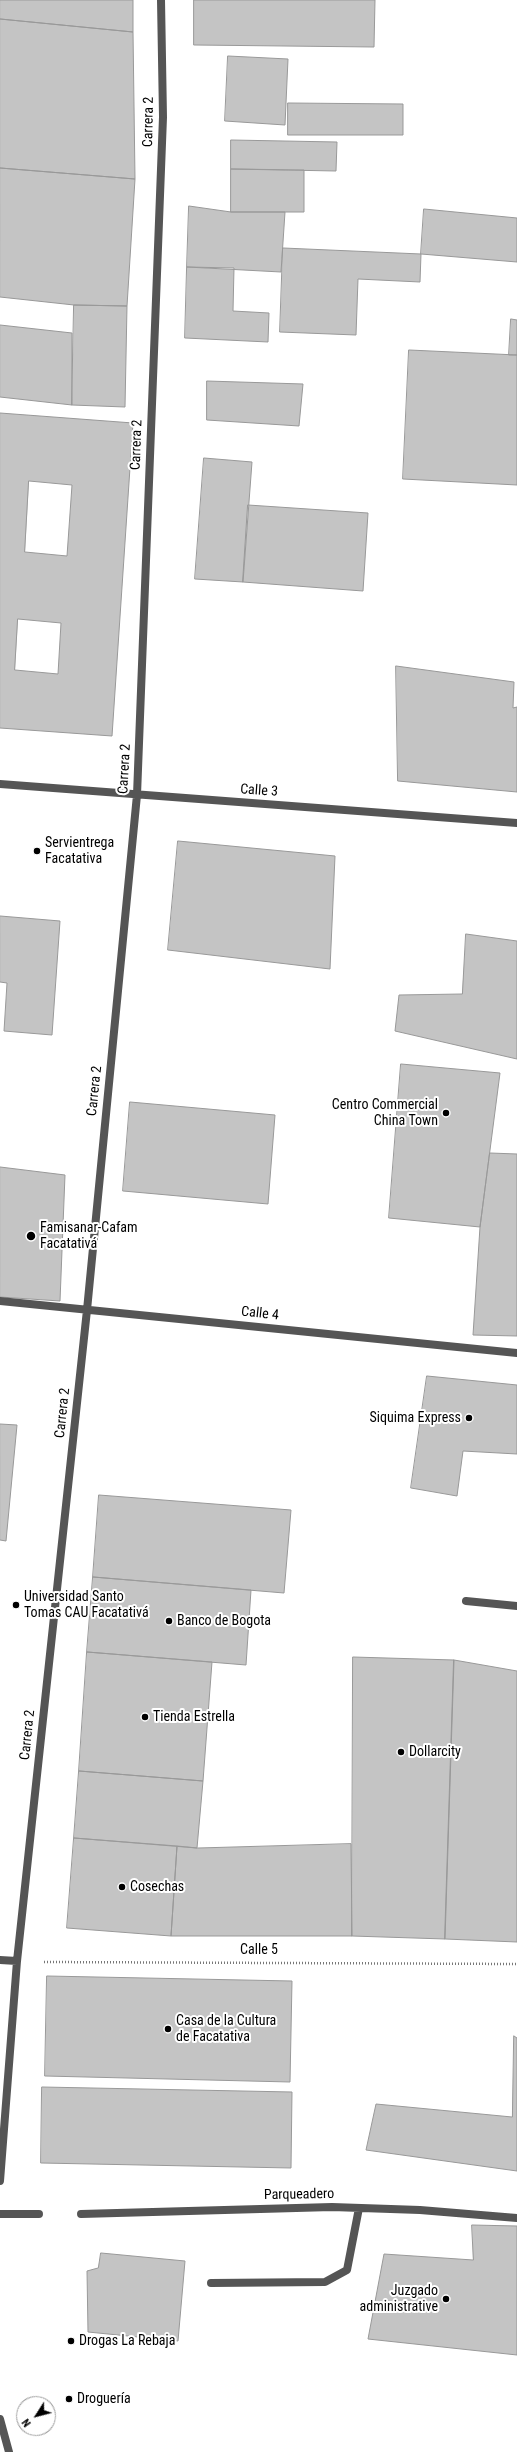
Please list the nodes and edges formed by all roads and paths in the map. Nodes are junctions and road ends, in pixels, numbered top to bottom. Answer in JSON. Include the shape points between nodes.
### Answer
{"nodes":[{"id":1,"x":161,"y":0,"type":"edge"},
{"id":2,"x":0,"y":784,"type":"edge"},
{"id":3,"x":137,"y":794,"type":"junction"},
{"id":4,"x":517,"y":823,"type":"edge"},
{"id":5,"x":0,"y":1301,"type":"edge"},
{"id":6,"x":87,"y":1310,"type":"junction"},
{"id":7,"x":517,"y":1353,"type":"edge"},
{"id":8,"x":466,"y":1601,"type":"dead end"},
{"id":9,"x":517,"y":1606,"type":"edge"},
{"id":10,"x":0,"y":1960,"type":"edge"},
{"id":11,"x":17,"y":1961,"type":"junction"},
{"id":12,"x":517,"y":1964,"type":"edge"},
{"id":13,"x":0,"y":2181,"type":"edge"},
{"id":14,"x":359,"y":2208,"type":"junction"},
{"id":15,"x":0,"y":2214,"type":"edge"},
{"id":16,"x":39,"y":2214,"type":"dead end"},
{"id":17,"x":81,"y":2214,"type":"dead end"},
{"id":18,"x":517,"y":2218,"type":"edge"},
{"id":19,"x":211,"y":2283,"type":"dead end"},
{"id":20,"x":0,"y":2419,"type":"edge"},
{"id":21,"x":9,"y":2452,"type":"edge"}],
"edges":[{"from":1,"to":3,"type":"street","name":"Carrera 2","via":[[163,117]]},
{"from":2,"to":3,"type":"street","name":"Calle 3"},
{"from":3,"to":4,"type":"street","name":"Calle 3"},
{"from":3,"to":6,"type":"street","name":"Carrera 2"},
{"from":5,"to":6,"type":"street","name":"Calle 4"},
{"from":6,"to":7,"type":"street","name":"Calle 4"},
{"from":6,"to":11,"type":"street","name":"Carrera 2"},
{"from":8,"to":9,"type":"street"},
{"from":10,"to":11,"type":"street"},
{"from":11,"to":12,"type":"path","name":"Calle 5"},
{"from":11,"to":13,"type":"street","name":"Carrera 2"},
{"from":14,"to":17,"type":"street","name":"Parqueadero"},
{"from":14,"to":18,"type":"street","name":"Parqueadero"},
{"from":14,"to":19,"type":"street","via":[[347,2270],[325,2282]]},
{"from":15,"to":16,"type":"street"},
{"from":20,"to":21,"type":"street"}]}
